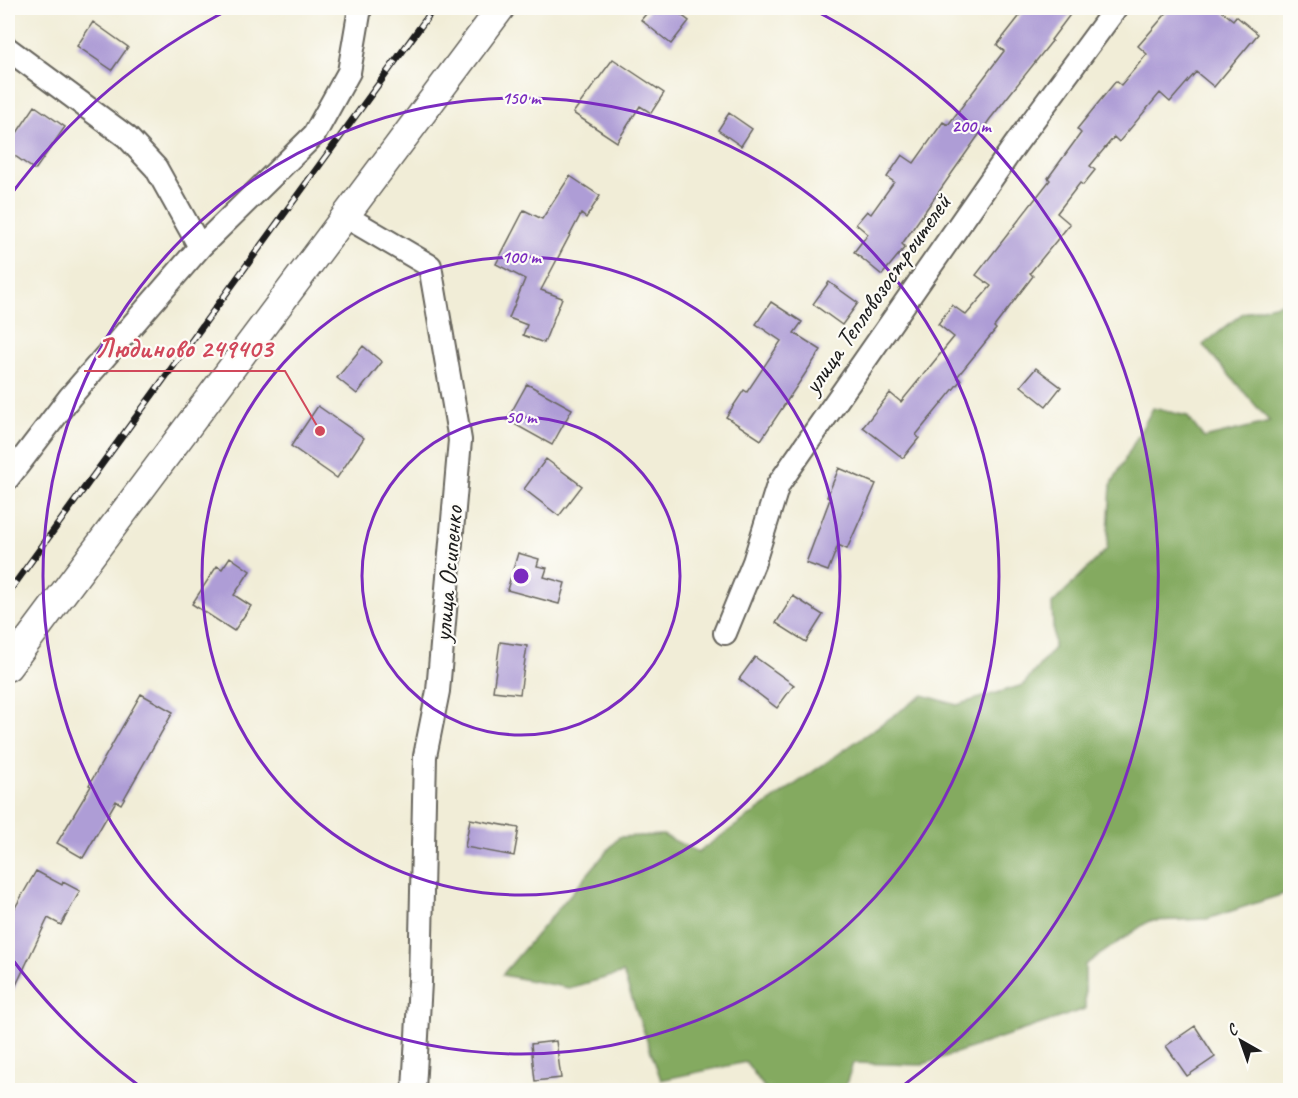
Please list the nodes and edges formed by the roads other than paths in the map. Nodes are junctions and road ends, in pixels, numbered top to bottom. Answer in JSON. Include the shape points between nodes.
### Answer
{"nodes":[{"id":1,"x":360,"y":8,"type":"edge"},
{"id":2,"x":501,"y":8,"type":"edge"},
{"id":3,"x":1116,"y":8,"type":"edge"},
{"id":4,"x":8,"y":50,"type":"edge"},
{"id":5,"x":345,"y":216,"type":"junction"},
{"id":6,"x":200,"y":247,"type":"junction"},
{"id":7,"x":8,"y":478,"type":"edge"},
{"id":8,"x":725,"y":633,"type":"dead end"},
{"id":9,"x":8,"y":667,"type":"edge"},
{"id":10,"x":414,"y":1090,"type":"edge"}],
"edges":[{"from":1,"to":6,"type":"street","via":[[350,72],[314,135]]},
{"from":2,"to":5,"type":"street"},
{"from":3,"to":8,"type":"street","name":"улица Тепловозостроителей","via":[[1015,145],[778,485],[754,562]]},
{"from":4,"to":6,"type":"street","via":[[127,137],[156,168]]},
{"from":5,"to":9,"type":"street"},
{"from":5,"to":10,"type":"street","name":"улица Осипенко","via":[[430,266],[460,440],[438,691],[425,756]]},
{"from":6,"to":7,"type":"street","via":[[70,397]]}]}
